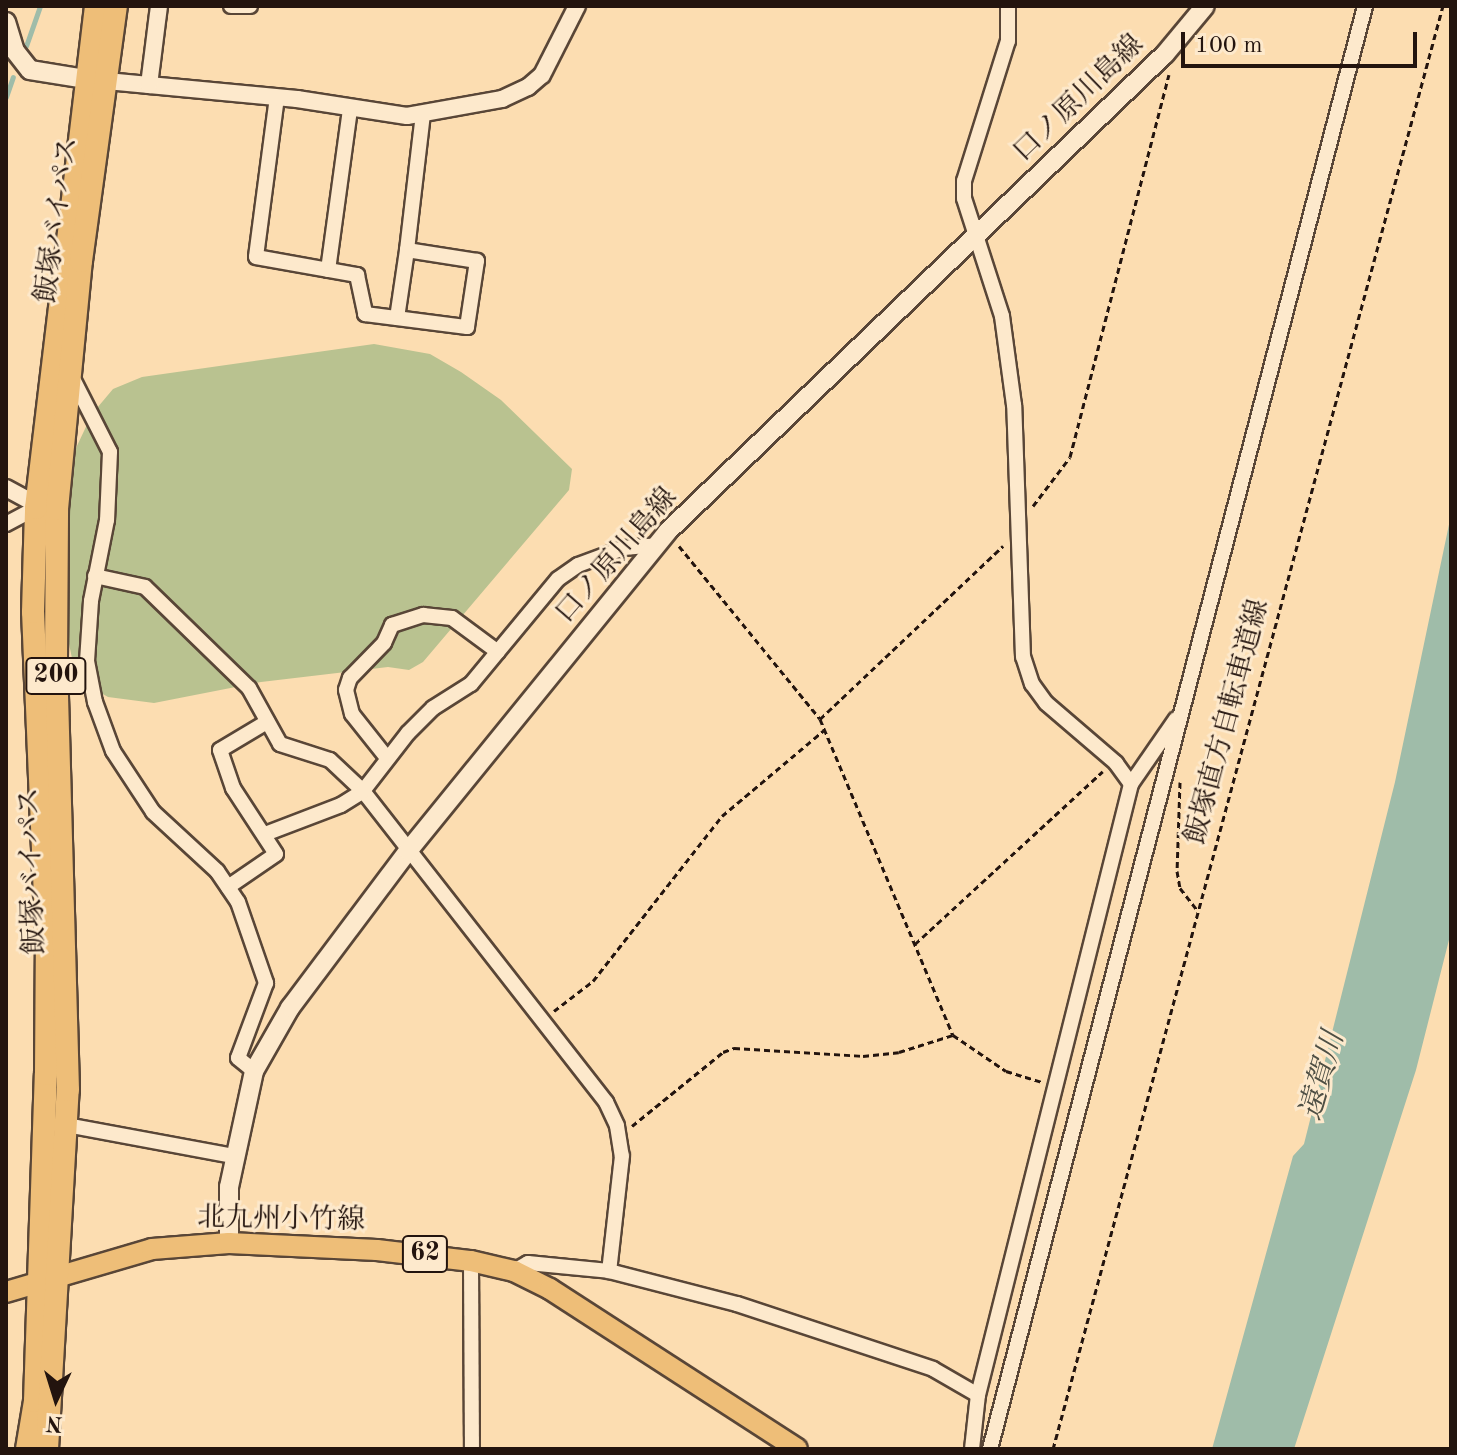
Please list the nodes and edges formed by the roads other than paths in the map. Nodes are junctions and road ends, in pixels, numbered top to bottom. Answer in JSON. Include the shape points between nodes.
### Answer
{"nodes":[{"id":1,"x":96,"y":6,"type":"edge"},
{"id":2,"x":116,"y":6,"type":"edge"},
{"id":3,"x":159,"y":6,"type":"edge"},
{"id":4,"x":231,"y":6,"type":"edge"},
{"id":5,"x":250,"y":6,"type":"edge"},
{"id":6,"x":577,"y":6,"type":"edge"},
{"id":7,"x":1008,"y":6,"type":"edge"},
{"id":8,"x":1205,"y":6,"type":"edge"},
{"id":9,"x":1365,"y":6,"type":"edge"},
{"id":10,"x":6,"y":22,"type":"edge"},
{"id":11,"x":97,"y":80,"type":"junction"},
{"id":12,"x":149,"y":85,"type":"junction"},
{"id":13,"x":277,"y":97,"type":"junction"},
{"id":14,"x":350,"y":109,"type":"junction"},
{"id":15,"x":423,"y":113,"type":"junction"},
{"id":16,"x":976,"y":238,"type":"junction"},
{"id":17,"x":407,"y":250,"type":"junction"},
{"id":18,"x":328,"y":270,"type":"junction"},
{"id":19,"x":397,"y":318,"type":"junction"},
{"id":20,"x":69,"y":373,"type":"junction"},
{"id":21,"x":6,"y":488,"type":"edge"},
{"id":22,"x":46,"y":508,"type":"junction"},
{"id":23,"x":6,"y":524,"type":"edge"},
{"id":24,"x":662,"y":539,"type":"junction"},
{"id":25,"x":95,"y":576,"type":"junction"},
{"id":26,"x":498,"y":652,"type":"junction"},
{"id":27,"x":1179,"y":715,"type":"junction"},
{"id":28,"x":267,"y":722,"type":"junction"},
{"id":29,"x":387,"y":758,"type":"junction"},
{"id":30,"x":1131,"y":784,"type":"junction"},
{"id":31,"x":363,"y":791,"type":"junction"},
{"id":32,"x":265,"y":834,"type":"junction"},
{"id":33,"x":408,"y":851,"type":"junction"},
{"id":34,"x":228,"y":887,"type":"junction"},
{"id":35,"x":254,"y":1071,"type":"junction"},
{"id":36,"x":66,"y":1125,"type":"junction"},
{"id":37,"x":233,"y":1156,"type":"junction"},
{"id":38,"x":229,"y":1243,"type":"junction"},
{"id":39,"x":471,"y":1261,"type":"junction"},
{"id":40,"x":514,"y":1271,"type":"junction"},
{"id":41,"x":609,"y":1271,"type":"junction"},
{"id":42,"x":48,"y":1277,"type":"junction"},
{"id":43,"x":6,"y":1292,"type":"edge"},
{"id":44,"x":978,"y":1395,"type":"junction"},
{"id":45,"x":27,"y":1449,"type":"edge"},
{"id":46,"x":47,"y":1449,"type":"edge"},
{"id":47,"x":472,"y":1449,"type":"edge"},
{"id":48,"x":797,"y":1449,"type":"edge"},
{"id":49,"x":972,"y":1449,"type":"edge"},
{"id":50,"x":990,"y":1449,"type":"edge"}],
"edges":[{"from":1,"to":11,"type":"highway","number":"200"},
{"from":2,"to":11,"type":"highway","name":"飯塚バイパス","number":"200"},
{"from":3,"to":12,"type":"street"},
{"from":4,"to":5,"type":"street"},
{"from":6,"to":15,"type":"street","via":[[542,75],[528,87],[502,99]]},
{"from":7,"to":16,"type":"street","via":[[1008,41],[964,181]]},
{"from":8,"to":16,"type":"main road","name":"口ノ原川島線","via":[[1165,54]]},
{"from":9,"to":27,"type":"street"},
{"from":10,"to":11,"type":"main road","via":[[15,51],[30,70]]},
{"from":11,"to":12,"type":"street"},
{"from":11,"to":20,"type":"highway","name":"飯塚バイパス","number":"200"},
{"from":11,"to":22,"type":"highway","number":"200"},
{"from":12,"to":13,"type":"street"},
{"from":13,"to":14,"type":"street"},
{"from":13,"to":18,"type":"street","via":[[256,257]]},
{"from":14,"to":15,"type":"street","via":[[379,115]]},
{"from":14,"to":18,"type":"street"},
{"from":15,"to":17,"type":"street"},
{"from":16,"to":24,"type":"main road","name":"口ノ原川島線"},
{"from":16,"to":30,"type":"street","via":[[1002,316],[1020,525],[1023,657],[1032,684],[1116,763]]},
{"from":17,"to":19,"type":"street"},
{"from":17,"to":19,"type":"street","via":[[477,261],[467,327]]},
{"from":18,"to":19,"type":"street","via":[[357,275],[365,314]]},
{"from":20,"to":22,"type":"highway","name":"飯塚バイパス","number":"200"},
{"from":20,"to":25,"type":"street","via":[[110,452],[107,520]]},
{"from":21,"to":22,"type":"street"},
{"from":22,"to":23,"type":"street"},
{"from":22,"to":36,"type":"highway","name":"飯塚バイパス","number":"200"},
{"from":22,"to":42,"type":"highway","number":"200","via":[[33,612],[47,945]]},
{"from":24,"to":26,"type":"street","via":[[578,565],[558,579]]},
{"from":24,"to":33,"type":"main road","name":"口ノ原川島線"},
{"from":25,"to":28,"type":"street","via":[[145,587],[249,688]]},
{"from":25,"to":34,"type":"street","via":[[87,661],[113,751],[153,812]]},
{"from":26,"to":29,"type":"street","via":[[471,684],[433,708]]},
{"from":26,"to":29,"type":"street","via":[[452,618],[406,616],[392,625],[346,690],[352,714]]},
{"from":27,"to":30,"type":"street","via":[[1150,749]]},
{"from":27,"to":50,"type":"street"},
{"from":28,"to":31,"type":"street","via":[[280,744],[330,760]]},
{"from":28,"to":32,"type":"street","via":[[220,750],[233,788]]},
{"from":29,"to":31,"type":"street"},
{"from":30,"to":44,"type":"street"},
{"from":31,"to":32,"type":"street"},
{"from":31,"to":33,"type":"street"},
{"from":32,"to":34,"type":"street","via":[[276,854]]},
{"from":33,"to":35,"type":"main road","name":"口ノ原川島線","via":[[290,1008]]},
{"from":33,"to":41,"type":"street","via":[[606,1102],[619,1136],[619,1208]]},
{"from":34,"to":35,"type":"street","via":[[247,924],[266,983],[238,1058]]},
{"from":35,"to":37,"type":"main road","name":"口ノ原川島線"},
{"from":36,"to":37,"type":"street"},
{"from":36,"to":42,"type":"highway","name":"飯塚バイパス","number":"200"},
{"from":37,"to":38,"type":"main road","name":"口ノ原川島線"},
{"from":38,"to":39,"type":"main road","name":"北九州小竹線","number":"62"},
{"from":38,"to":42,"type":"main road","name":"北九州小竹線","number":"62","via":[[152,1249]]},
{"from":39,"to":40,"type":"main road","name":"北九州小竹線","number":"62"},
{"from":39,"to":47,"type":"street"},
{"from":40,"to":41,"type":"street","via":[[528,1263]]},
{"from":40,"to":48,"type":"main road","name":"北九州小竹線","number":"62","via":[[591,1313]]},
{"from":41,"to":44,"type":"street","via":[[840,1337],[933,1369]]},
{"from":42,"to":43,"type":"main road","name":"北九州小竹線","number":"62"},
{"from":42,"to":45,"type":"highway","number":"200"},
{"from":42,"to":46,"type":"highway","name":"飯塚バイパス","number":"200"},
{"from":44,"to":49,"type":"street"}]}
